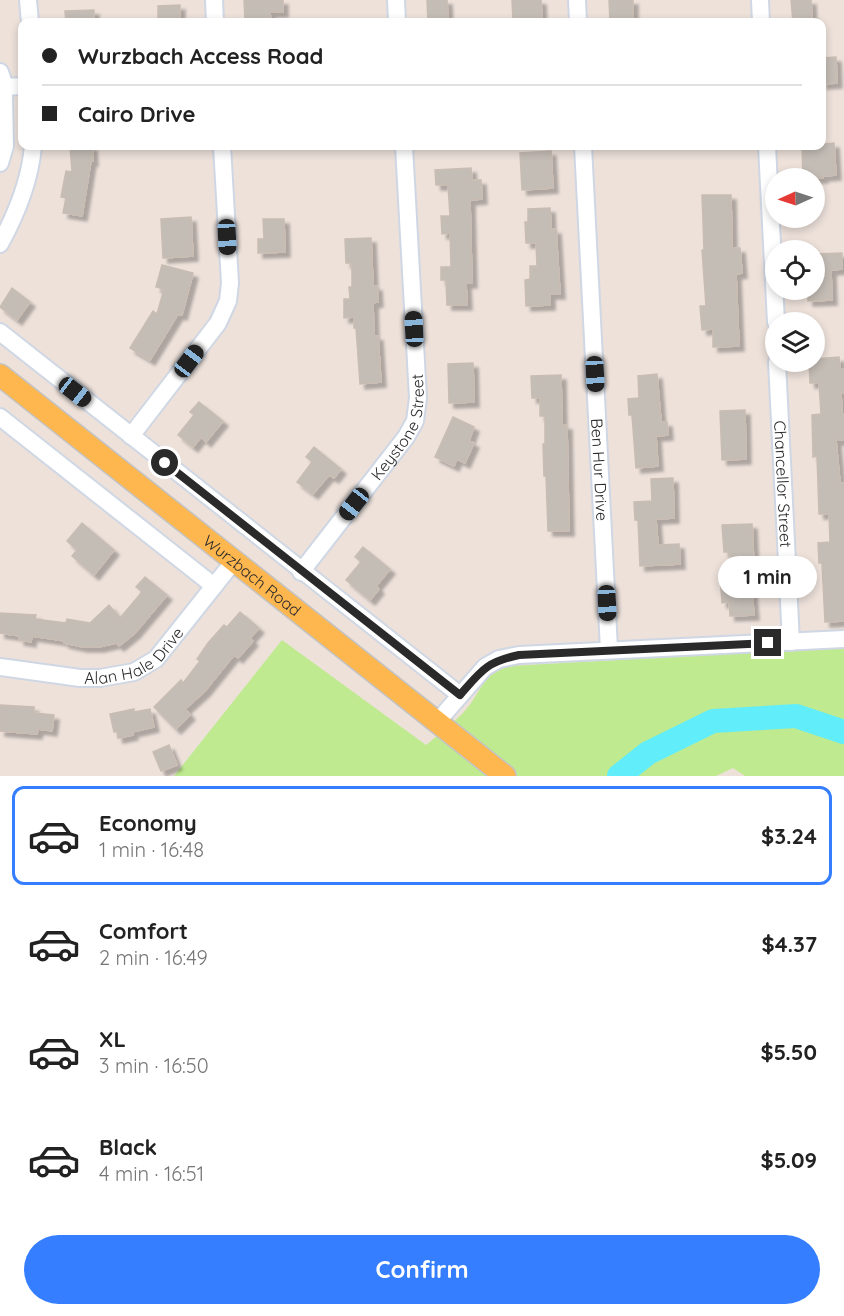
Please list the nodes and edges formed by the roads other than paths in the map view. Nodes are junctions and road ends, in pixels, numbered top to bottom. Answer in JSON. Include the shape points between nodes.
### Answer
{"nodes":[{"id":1,"x":28,"y":0,"type":"edge"},
{"id":2,"x":214,"y":0,"type":"edge"},
{"id":3,"x":396,"y":0,"type":"edge"},
{"id":4,"x":577,"y":0,"type":"edge"},
{"id":5,"x":760,"y":0,"type":"edge"},
{"id":6,"x":30,"y":18,"type":"edge"},
{"id":7,"x":215,"y":18,"type":"edge"},
{"id":8,"x":397,"y":18,"type":"edge"},
{"id":9,"x":578,"y":18,"type":"edge"},
{"id":10,"x":761,"y":18,"type":"edge"},
{"id":11,"x":3,"y":79,"type":"edge"},
{"id":12,"x":18,"y":85,"type":"edge"},
{"id":13,"x":2,"y":124,"type":"edge"},
{"id":14,"x":32,"y":150,"type":"edge"},
{"id":15,"x":222,"y":150,"type":"edge"},
{"id":16,"x":404,"y":150,"type":"edge"},
{"id":17,"x":584,"y":150,"type":"edge"},
{"id":18,"x":767,"y":150,"type":"edge"},
{"id":19,"x":0,"y":163,"type":"edge"},
{"id":20,"x":0,"y":244,"type":"edge"},
{"id":21,"x":775,"y":312,"type":"edge"},
{"id":22,"x":0,"y":332,"type":"edge"},
{"id":23,"x":778,"y":372,"type":"edge"},
{"id":24,"x":0,"y":375,"type":"edge"},
{"id":25,"x":0,"y":417,"type":"edge"},
{"id":26,"x":131,"y":436,"type":"junction"},
{"id":27,"x":234,"y":561,"type":"junction"},
{"id":28,"x":301,"y":572,"type":"junction"},
{"id":29,"x":214,"y":586,"type":"junction"},
{"id":30,"x":844,"y":639,"type":"edge"},
{"id":31,"x":791,"y":642,"type":"junction"},
{"id":32,"x":609,"y":649,"type":"junction"},
{"id":33,"x":0,"y":667,"type":"edge"},
{"id":34,"x":460,"y":695,"type":"junction"},
{"id":35,"x":437,"y":722,"type":"junction"},
{"id":36,"x":505,"y":776,"type":"edge"}],
"edges":[{"from":1,"to":6,"type":"street"},
{"from":2,"to":7,"type":"street"},
{"from":3,"to":8,"type":"street"},
{"from":4,"to":9,"type":"street"},
{"from":5,"to":10,"type":"street"},
{"from":11,"to":12,"type":"street"},
{"from":11,"to":13,"type":"street"},
{"from":13,"to":19,"type":"street","via":[[5,146]]},
{"from":14,"to":20,"type":"street","via":[[21,200]]},
{"from":15,"to":26,"type":"street","via":[[228,301],[218,323]]},
{"from":16,"to":28,"type":"street","name":"Keystone Street","via":[[418,398],[414,421],[406,437]]},
{"from":17,"to":32,"type":"street","name":"Ben Hur Drive"},
{"from":18,"to":21,"type":"street"},
{"from":22,"to":26,"type":"street"},
{"from":23,"to":31,"type":"street","name":"Chancellor Street"},
{"from":24,"to":27,"type":"main road","name":"Wurzbach Road"},
{"from":25,"to":29,"type":"street"},
{"from":26,"to":28,"type":"street"},
{"from":27,"to":29,"type":"street","name":"Alan Hale Drive"},
{"from":27,"to":35,"type":"main road","name":"Wurzbach Road"},
{"from":28,"to":34,"type":"street"},
{"from":29,"to":33,"type":"street","name":"Alan Hale Drive","via":[[156,659],[134,672],[80,678]]},
{"from":30,"to":31,"type":"street"},
{"from":31,"to":32,"type":"street"},
{"from":32,"to":34,"type":"street","via":[[499,659],[485,667]]},
{"from":34,"to":35,"type":"street"},
{"from":35,"to":36,"type":"main road","name":"Wurzbach Road"}]}
